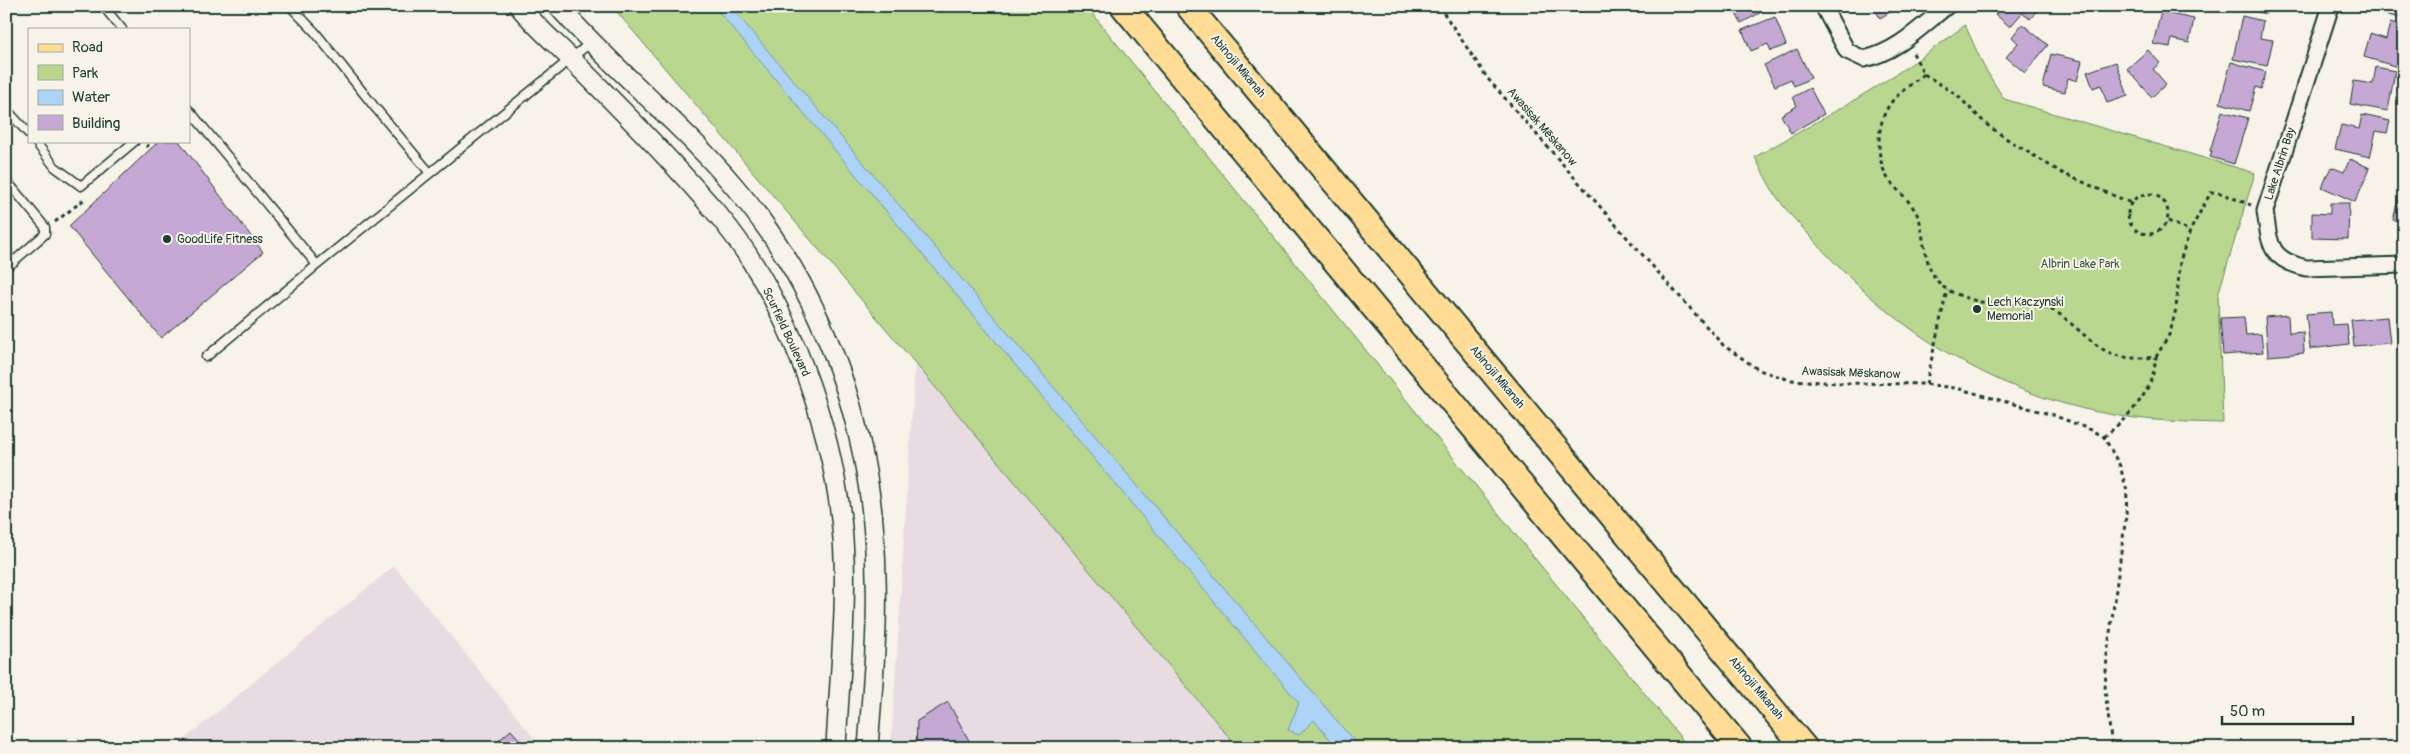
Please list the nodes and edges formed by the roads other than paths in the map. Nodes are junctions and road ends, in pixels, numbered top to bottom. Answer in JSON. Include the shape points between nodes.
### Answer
{"nodes":[{"id":1,"x":103,"y":6,"type":"edge"},
{"id":2,"x":290,"y":6,"type":"edge"},
{"id":3,"x":519,"y":6,"type":"edge"},
{"id":4,"x":558,"y":6,"type":"edge"},
{"id":5,"x":1123,"y":6,"type":"edge"},
{"id":6,"x":1188,"y":6,"type":"edge"},
{"id":7,"x":1823,"y":6,"type":"edge"},
{"id":8,"x":1948,"y":6,"type":"edge"},
{"id":9,"x":2331,"y":6,"type":"edge"},
{"id":10,"x":121,"y":28,"type":"edge"},
{"id":11,"x":590,"y":43,"type":"junction"},
{"id":12,"x":571,"y":59,"type":"junction"},
{"id":13,"x":6,"y":109,"type":"edge"},
{"id":14,"x":190,"y":111,"type":"edge"},
{"id":15,"x":28,"y":133,"type":"edge"},
{"id":16,"x":36,"y":142,"type":"edge"},
{"id":17,"x":135,"y":142,"type":"edge"},
{"id":18,"x":430,"y":172,"type":"junction"},
{"id":19,"x":6,"y":180,"type":"edge"},
{"id":20,"x":6,"y":253,"type":"edge"},
{"id":21,"x":14,"y":262,"type":"junction"},
{"id":22,"x":317,"y":264,"type":"junction"},
{"id":23,"x":2404,"y":265,"type":"edge"},
{"id":24,"x":6,"y":268,"type":"edge"},
{"id":25,"x":206,"y":357,"type":"dead end"},
{"id":26,"x":836,"y":748,"type":"edge"},
{"id":27,"x":868,"y":748,"type":"edge"},
{"id":28,"x":1740,"y":748,"type":"edge"},
{"id":29,"x":1805,"y":748,"type":"edge"}],
"edges":[{"from":1,"to":10,"type":"lane"},
{"from":2,"to":18,"type":"lane"},
{"from":3,"to":12,"type":"street","name":"Scurfield Boulevard","via":[[539,30]]},
{"from":4,"to":11,"type":"street"},
{"from":5,"to":28,"type":"main road"},
{"from":6,"to":29,"type":"main road","name":"Abinojii Mikanah"},
{"from":7,"to":8,"type":"street","via":[[1847,51],[1864,59],[1875,57],[1906,39]]},
{"from":9,"to":23,"type":"street","name":"Lake Albrin Bay","via":[[2266,211],[2271,244],[2279,259],[2306,268]]},
{"from":11,"to":12,"type":"lane"},
{"from":11,"to":27,"type":"street","via":[[652,101],[759,216],[795,274],[839,365],[860,441],[874,530],[876,579]]},
{"from":12,"to":18,"type":"lane"},
{"from":12,"to":26,"type":"street","name":"Scurfield Boulevard","via":[[720,218],[767,290],[805,372],[830,451],[843,539],[844,602]]},
{"from":13,"to":15,"type":"lane"},
{"from":14,"to":22,"type":"lane"},
{"from":16,"to":17,"type":"lane","via":[[55,167],[80,186]]},
{"from":18,"to":22,"type":"lane"},
{"from":19,"to":21,"type":"lane","via":[[45,227],[45,234]]},
{"from":20,"to":21,"type":"lane"},
{"from":21,"to":24,"type":"lane"},
{"from":22,"to":25,"type":"lane"}]}
